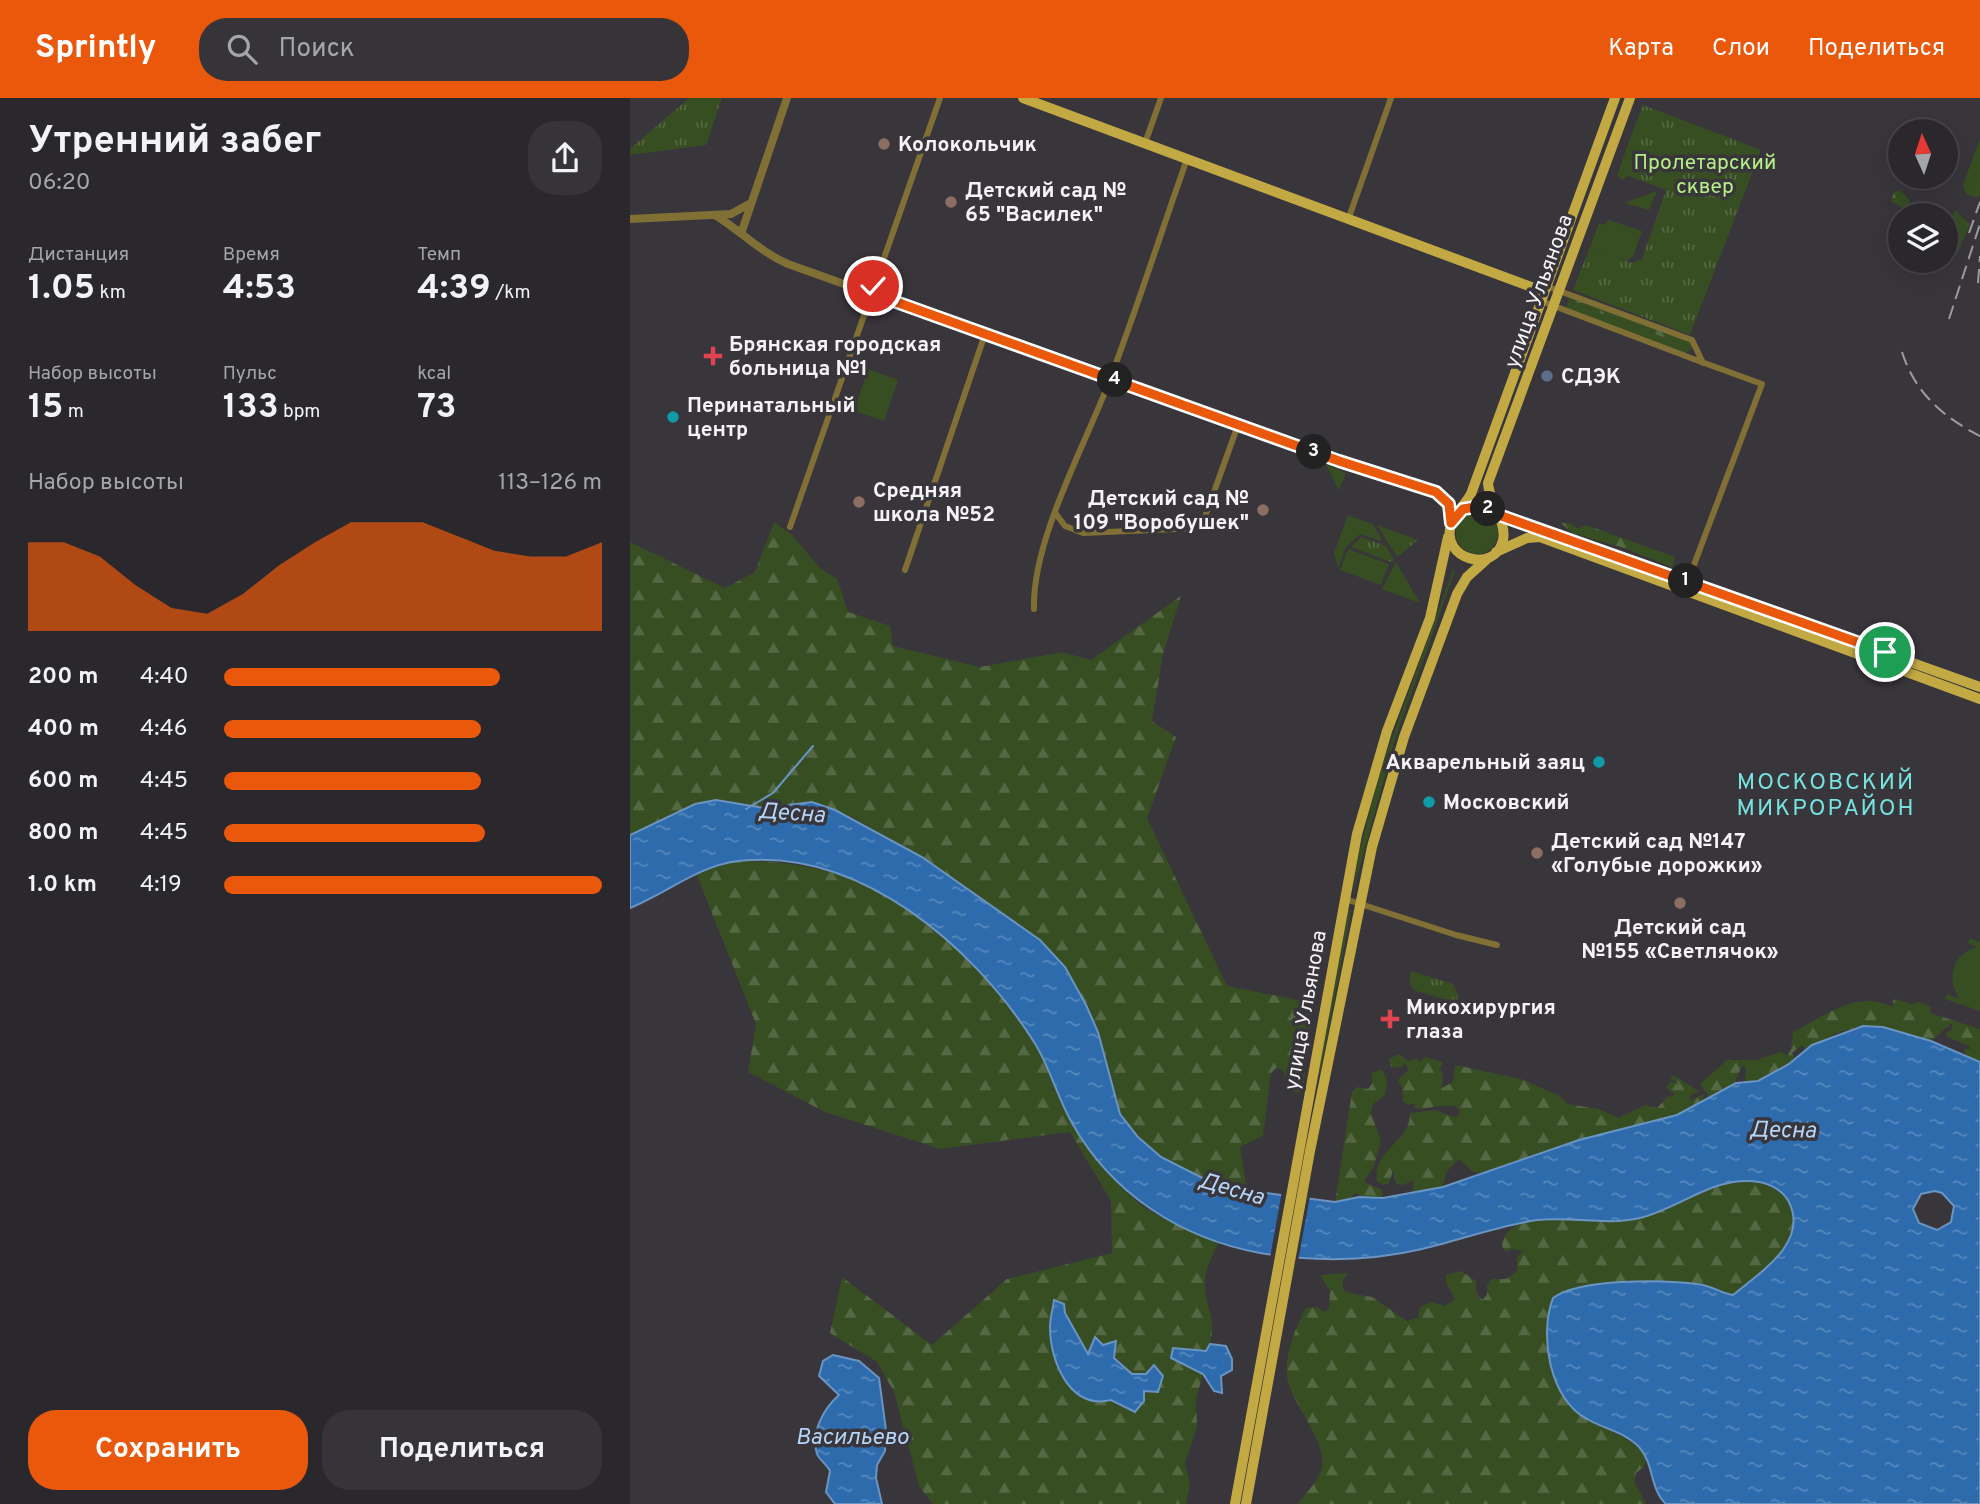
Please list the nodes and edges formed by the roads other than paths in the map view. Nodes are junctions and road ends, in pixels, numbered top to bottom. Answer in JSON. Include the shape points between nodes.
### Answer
{"nodes":[{"id":1,"x":787,"y":98,"type":"edge"},
{"id":2,"x":940,"y":98,"type":"edge"},
{"id":3,"x":1023,"y":98,"type":"edge"},
{"id":4,"x":1161,"y":98,"type":"edge"},
{"id":5,"x":1391,"y":98,"type":"edge"},
{"id":6,"x":1615,"y":98,"type":"edge"},
{"id":7,"x":1630,"y":98,"type":"edge"},
{"id":8,"x":1144,"y":143,"type":"junction"},
{"id":9,"x":1187,"y":159,"type":"junction"},
{"id":10,"x":751,"y":203,"type":"junction"},
{"id":11,"x":715,"y":215,"type":"junction"},
{"id":12,"x":630,"y":219,"type":"edge"},
{"id":13,"x":1348,"y":220,"type":"junction"},
{"id":14,"x":741,"y":231,"type":"junction"},
{"id":15,"x":1546,"y":286,"type":"junction"},
{"id":16,"x":1534,"y":288,"type":"junction"},
{"id":17,"x":1559,"y":290,"type":"junction"},
{"id":18,"x":871,"y":293,"type":"junction"},
{"id":19,"x":1541,"y":301,"type":"junction"},
{"id":20,"x":1553,"y":306,"type":"junction"},
{"id":21,"x":985,"y":334,"type":"junction"},
{"id":22,"x":1703,"y":363,"type":"junction"},
{"id":23,"x":1111,"y":379,"type":"junction"},
{"id":24,"x":1238,"y":425,"type":"junction"},
{"id":25,"x":1463,"y":509,"type":"junction"},
{"id":26,"x":1056,"y":514,"type":"junction"},
{"id":27,"x":1496,"y":514,"type":"junction"},
{"id":28,"x":790,"y":527,"type":"dead end"},
{"id":29,"x":1450,"y":528,"type":"junction"},
{"id":30,"x":1492,"y":555,"type":"junction"},
{"id":31,"x":905,"y":570,"type":"dead end"},
{"id":32,"x":1686,"y":585,"type":"junction"},
{"id":33,"x":1034,"y":609,"type":"dead end"},
{"id":34,"x":1980,"y":687,"type":"edge"},
{"id":35,"x":1980,"y":699,"type":"edge"},
{"id":36,"x":1345,"y":899,"type":"junction"},
{"id":37,"x":1360,"y":902,"type":"junction"},
{"id":38,"x":1497,"y":945,"type":"dead end"},
{"id":39,"x":1305,"y":1150,"type":"junction"},
{"id":40,"x":1253,"y":1428,"type":"junction"},
{"id":41,"x":1235,"y":1504,"type":"edge"},
{"id":42,"x":1246,"y":1504,"type":"edge"}],
"edges":[{"from":1,"to":10,"type":"street"},
{"from":2,"to":18,"type":"street"},
{"from":3,"to":8,"type":"main road"},
{"from":4,"to":8,"type":"street"},
{"from":5,"to":13,"type":"street"},
{"from":6,"to":15,"type":"main road","name":"улица Ульянова"},
{"from":7,"to":17,"type":"main road","name":"улица Ульянова"},
{"from":8,"to":9,"type":"main road"},
{"from":9,"to":13,"type":"main road"},
{"from":9,"to":23,"type":"street"},
{"from":10,"to":11,"type":"street","via":[[731,214]]},
{"from":10,"to":14,"type":"street"},
{"from":11,"to":12,"type":"street"},
{"from":11,"to":14,"type":"street"},
{"from":13,"to":16,"type":"main road"},
{"from":14,"to":18,"type":"street","via":[[767,255]]},
{"from":15,"to":16,"type":"street"},
{"from":15,"to":17,"type":"street"},
{"from":15,"to":19,"type":"main road","name":"улица Ульянова"},
{"from":16,"to":19,"type":"street"},
{"from":17,"to":20,"type":"main road","name":"улица Ульянова"},
{"from":17,"to":22,"type":"street","via":[[1692,340]]},
{"from":18,"to":21,"type":"street"},
{"from":18,"to":28,"type":"street"},
{"from":19,"to":20,"type":"street"},
{"from":19,"to":25,"type":"main road","name":"улица Ульянова"},
{"from":20,"to":22,"type":"street"},
{"from":20,"to":27,"type":"main road","name":"улица Ульянова","via":[[1488,483]]},
{"from":21,"to":23,"type":"street"},
{"from":21,"to":31,"type":"street"},
{"from":22,"to":32,"type":"street","via":[[1762,384]]},
{"from":23,"to":24,"type":"street"},
{"from":23,"to":26,"type":"street"},
{"from":24,"to":26,"type":"street","via":[[1201,528],[1083,533],[1065,526]]},
{"from":24,"to":29,"type":"street","via":[[1436,492],[1449,504]]},
{"from":25,"to":27,"type":"main road","via":[[1482,506]]},
{"from":25,"to":29,"type":"main road"},
{"from":26,"to":33,"type":"street","via":[[1033,593]]},
{"from":27,"to":30,"type":"main road","via":[[1504,538]]},
{"from":27,"to":32,"type":"main road"},
{"from":29,"to":30,"type":"main road","via":[[1455,550],[1462,557],[1471,560]]},
{"from":29,"to":36,"type":"main road","name":"улица Ульянова","via":[[1430,618],[1365,802]]},
{"from":30,"to":32,"type":"main road","name":"улица Ульянова","via":[[1527,538],[1540,537]]},
{"from":30,"to":37,"type":"main road","name":"улица Ульянова","via":[[1467,577],[1457,594],[1404,737]]},
{"from":32,"to":34,"type":"main road"},
{"from":32,"to":35,"type":"main road"},
{"from":36,"to":37,"type":"street"},
{"from":36,"to":39,"type":"main road","name":"улица Ульянова"},
{"from":37,"to":38,"type":"street"},
{"from":37,"to":39,"type":"main road","name":"улица Ульянова"},
{"from":39,"to":40,"type":"main road","name":"улица Ульянова"},
{"from":40,"to":41,"type":"main road","name":"улица Ульянова"},
{"from":40,"to":42,"type":"main road","name":"улица Ульянова"}]}
